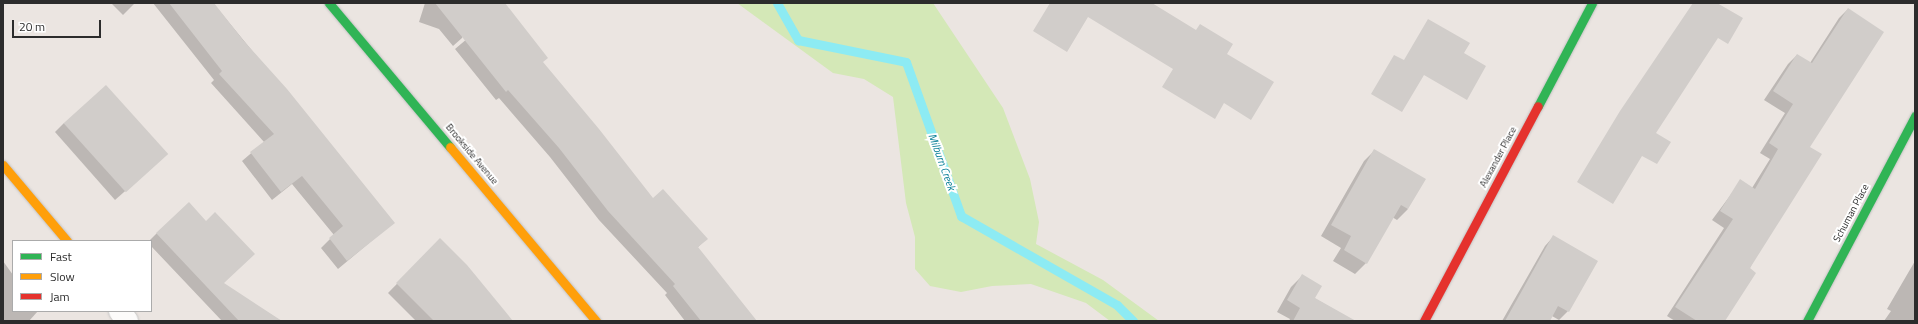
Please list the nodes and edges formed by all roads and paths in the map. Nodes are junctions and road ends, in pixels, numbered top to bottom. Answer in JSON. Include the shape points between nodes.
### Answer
{"nodes":[{"id":1,"x":329,"y":3,"type":"edge"},
{"id":2,"x":1592,"y":3,"type":"edge"},
{"id":3,"x":1915,"y":116,"type":"edge"},
{"id":4,"x":3,"y":165,"type":"edge"},
{"id":5,"x":66,"y":240,"type":"edge"},
{"id":6,"x":121,"y":312,"type":"edge"},
{"id":7,"x":128,"y":321,"type":"edge"},
{"id":8,"x":596,"y":321,"type":"edge"},
{"id":9,"x":1424,"y":321,"type":"edge"},
{"id":10,"x":1807,"y":321,"type":"edge"}],
"edges":[{"from":1,"to":8,"type":"street","name":"Brookside Avenue"},
{"from":2,"to":9,"type":"street","name":"Alexander Place"},
{"from":3,"to":10,"type":"street","name":"Schuman Place"},
{"from":4,"to":5,"type":"street"},
{"from":6,"to":7,"type":"street"}]}
